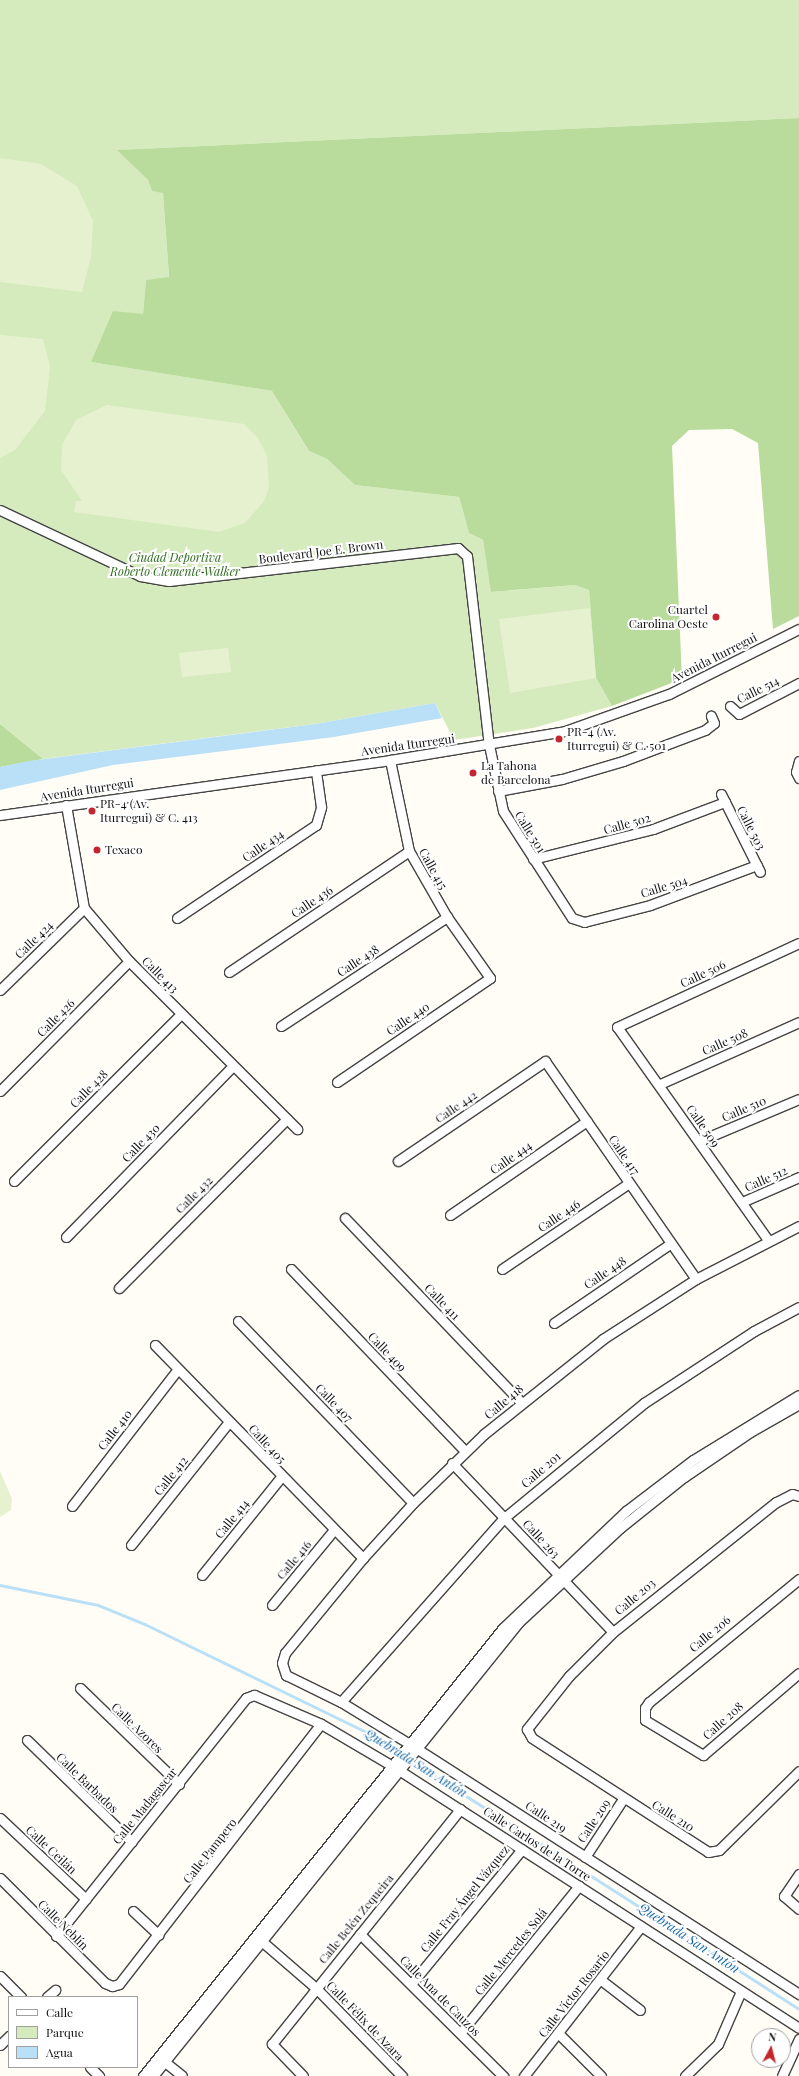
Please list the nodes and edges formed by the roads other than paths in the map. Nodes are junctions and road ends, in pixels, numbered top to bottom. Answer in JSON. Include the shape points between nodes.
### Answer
{"nodes":[{"id":1,"x":0,"y":510,"type":"edge"},
{"id":2,"x":799,"y":629,"type":"edge"},
{"id":3,"x":799,"y":683,"type":"edge"},
{"id":4,"x":730,"y":706,"type":"dead end"},
{"id":5,"x":711,"y":716,"type":"dead end"},
{"id":6,"x":489,"y":745,"type":"junction"},
{"id":7,"x":390,"y":760,"type":"junction"},
{"id":8,"x":798,"y":763,"type":"edge"},
{"id":9,"x":316,"y":770,"type":"junction"},
{"id":10,"x":799,"y":778,"type":"edge"},
{"id":11,"x":498,"y":791,"type":"junction"},
{"id":12,"x":723,"y":798,"type":"joint"},
{"id":13,"x":66,"y":805,"type":"junction"},
{"id":14,"x":0,"y":815,"type":"edge"},
{"id":15,"x":409,"y":851,"type":"junction"},
{"id":16,"x":533,"y":859,"type":"junction"},
{"id":17,"x":758,"y":868,"type":"joint"},
{"id":18,"x":84,"y":908,"type":"junction"},
{"id":19,"x":447,"y":917,"type":"junction"},
{"id":20,"x":177,"y":918,"type":"dead end"},
{"id":21,"x":576,"y":921,"type":"joint"},
{"id":22,"x":799,"y":943,"type":"edge"},
{"id":23,"x":129,"y":961,"type":"junction"},
{"id":24,"x":229,"y":972,"type":"dead end"},
{"id":25,"x":488,"y":976,"type":"joint"},
{"id":26,"x":0,"y":990,"type":"edge"},
{"id":27,"x":181,"y":1014,"type":"junction"},
{"id":28,"x":799,"y":1022,"type":"edge"},
{"id":29,"x":281,"y":1026,"type":"dead end"},
{"id":30,"x":617,"y":1026,"type":"joint"},
{"id":31,"x":233,"y":1066,"type":"junction"},
{"id":32,"x":527,"y":1073,"type":"joint"},
{"id":33,"x":337,"y":1082,"type":"dead end"},
{"id":34,"x":660,"y":1084,"type":"junction"},
{"id":35,"x":0,"y":1091,"type":"edge"},
{"id":36,"x":799,"y":1099,"type":"edge"},
{"id":37,"x":287,"y":1119,"type":"junction"},
{"id":38,"x":587,"y":1121,"type":"junction"},
{"id":39,"x":297,"y":1129,"type":"dead end"},
{"id":40,"x":699,"y":1142,"type":"junction"},
{"id":41,"x":398,"y":1161,"type":"dead end"},
{"id":42,"x":799,"y":1177,"type":"edge"},
{"id":43,"x":14,"y":1180,"type":"dead end"},
{"id":44,"x":629,"y":1183,"type":"junction"},
{"id":45,"x":742,"y":1202,"type":"junction"},
{"id":46,"x":450,"y":1215,"type":"dead end"},
{"id":47,"x":345,"y":1218,"type":"dead end"},
{"id":48,"x":799,"y":1226,"type":"edge"},
{"id":49,"x":66,"y":1237,"type":"dead end"},
{"id":50,"x":768,"y":1240,"type":"junction"},
{"id":51,"x":670,"y":1244,"type":"junction"},
{"id":52,"x":291,"y":1269,"type":"dead end"},
{"id":53,"x":502,"y":1269,"type":"dead end"},
{"id":54,"x":696,"y":1279,"type":"junction"},
{"id":55,"x":118,"y":1288,"type":"dead end"},
{"id":56,"x":799,"y":1307,"type":"edge"},
{"id":57,"x":238,"y":1321,"type":"dead end"},
{"id":58,"x":554,"y":1323,"type":"dead end"},
{"id":59,"x":155,"y":1345,"type":"dead end"},
{"id":60,"x":177,"y":1370,"type":"junction"},
{"id":61,"x":799,"y":1395,"type":"edge"},
{"id":62,"x":522,"y":1403,"type":"junction"},
{"id":63,"x":799,"y":1404,"type":"edge"},
{"id":64,"x":229,"y":1422,"type":"junction"},
{"id":65,"x":465,"y":1451,"type":"junction"},
{"id":66,"x":452,"y":1463,"type":"junction"},
{"id":67,"x":281,"y":1477,"type":"junction"},
{"id":68,"x":799,"y":1496,"type":"edge"},
{"id":69,"x":413,"y":1503,"type":"junction"},
{"id":70,"x":72,"y":1506,"type":"dead end"},
{"id":71,"x":504,"y":1518,"type":"junction"},
{"id":72,"x":333,"y":1531,"type":"junction"},
{"id":73,"x":130,"y":1545,"type":"dead end"},
{"id":74,"x":363,"y":1558,"type":"junction"},
{"id":75,"x":202,"y":1575,"type":"dead end"},
{"id":76,"x":560,"y":1577,"type":"junction"},
{"id":77,"x":799,"y":1579,"type":"edge"},
{"id":78,"x":272,"y":1605,"type":"dead end"},
{"id":79,"x":612,"y":1632,"type":"junction"},
{"id":80,"x":282,"y":1663,"type":"joint"},
{"id":81,"x":799,"y":1673,"type":"edge"},
{"id":82,"x":80,"y":1688,"type":"dead end"},
{"id":83,"x":254,"y":1695,"type":"joint"},
{"id":84,"x":341,"y":1702,"type":"junction"},
{"id":85,"x":644,"y":1714,"type":"joint"},
{"id":86,"x":321,"y":1724,"type":"junction"},
{"id":87,"x":527,"y":1729,"type":"joint"},
{"id":88,"x":27,"y":1740,"type":"dead end"},
{"id":89,"x":412,"y":1746,"type":"junction"},
{"id":90,"x":395,"y":1768,"type":"junction"},
{"id":91,"x":799,"y":1771,"type":"edge"},
{"id":92,"x":179,"y":1784,"type":"junction"},
{"id":93,"x":623,"y":1799,"type":"junction"},
{"id":94,"x":460,"y":1809,"type":"junction"},
{"id":95,"x":0,"y":1818,"type":"edge"},
{"id":96,"x":132,"y":1842,"type":"junction"},
{"id":97,"x":522,"y":1849,"type":"junction"},
{"id":98,"x":585,"y":1857,"type":"junction"},
{"id":99,"x":799,"y":1874,"type":"edge"},
{"id":100,"x":0,"y":1878,"type":"edge"},
{"id":101,"x":579,"y":1886,"type":"junction"},
{"id":102,"x":86,"y":1899,"type":"junction"},
{"id":103,"x":799,"y":1909,"type":"edge"},
{"id":104,"x":133,"y":1911,"type":"dead end"},
{"id":105,"x":642,"y":1926,"type":"junction"},
{"id":106,"x":360,"y":1934,"type":"junction"},
{"id":107,"x":159,"y":1935,"type":"junction"},
{"id":108,"x":56,"y":1936,"type":"junction"},
{"id":109,"x":259,"y":1938,"type":"junction"},
{"id":110,"x":0,"y":1976,"type":"edge"},
{"id":111,"x":601,"y":1980,"type":"junction"},
{"id":112,"x":412,"y":1983,"type":"junction"},
{"id":113,"x":112,"y":1986,"type":"joint"},
{"id":114,"x":316,"y":1988,"type":"junction"},
{"id":115,"x":55,"y":1990,"type":"dead end"},
{"id":116,"x":741,"y":1991,"type":"junction"},
{"id":117,"x":799,"y":1994,"type":"edge"},
{"id":118,"x":20,"y":1996,"type":"edge"},
{"id":119,"x":49,"y":1996,"type":"edge"},
{"id":120,"x":640,"y":2010,"type":"dead end"},
{"id":121,"x":799,"y":2028,"type":"edge"},
{"id":122,"x":461,"y":2032,"type":"junction"},
{"id":123,"x":558,"y":2033,"type":"junction"},
{"id":124,"x":8,"y":2037,"type":"edge"},
{"id":125,"x":799,"y":2039,"type":"edge"},
{"id":126,"x":0,"y":2045,"type":"edge"},
{"id":127,"x":162,"y":2059,"type":"junction"},
{"id":128,"x":91,"y":2068,"type":"edge"},
{"id":129,"x":99,"y":2076,"type":"edge"},
{"id":130,"x":143,"y":2076,"type":"edge"},
{"id":131,"x":153,"y":2076,"type":"edge"},
{"id":132,"x":182,"y":2076,"type":"edge"},
{"id":133,"x":303,"y":2076,"type":"edge"},
{"id":134,"x":402,"y":2076,"type":"edge"},
{"id":135,"x":503,"y":2076,"type":"edge"},
{"id":136,"x":524,"y":2076,"type":"edge"},
{"id":137,"x":602,"y":2076,"type":"edge"},
{"id":138,"x":685,"y":2076,"type":"edge"},
{"id":139,"x":782,"y":2076,"type":"edge"}],
"edges":[{"from":1,"to":6,"type":"street","name":"Boulevard Joe E. Brown","via":[[140,576],[169,581],[458,548],[467,556]]},
{"from":2,"to":6,"type":"street","name":"Avenida Iturregui","via":[[669,694],[618,714],[565,731]]},
{"from":3,"to":4,"type":"street","name":"Calle 514","via":[[739,714]]},
{"from":5,"to":11,"type":"street","via":[[714,723],[705,730],[623,760],[562,779]]},
{"from":6,"to":7,"type":"street","name":"Avenida Iturregui"},
{"from":6,"to":11,"type":"street","name":"Calle 501"},
{"from":7,"to":9,"type":"street","name":"Avenida Iturregui"},
{"from":7,"to":15,"type":"street","name":"Calle 415"},
{"from":8,"to":10,"type":"street"},
{"from":9,"to":13,"type":"street","name":"Avenida Iturregui"},
{"from":9,"to":20,"type":"street","name":"Calle 434","via":[[321,811],[316,825]]},
{"from":11,"to":16,"type":"street","name":"Calle 501","via":[[503,812]]},
{"from":12,"to":16,"type":"street","name":"Calle 502","via":[[653,829]]},
{"from":12,"to":17,"type":"street","name":"Calle 503"},
{"from":13,"to":14,"type":"street","name":"Avenida Iturregui"},
{"from":13,"to":18,"type":"street"},
{"from":15,"to":19,"type":"street","name":"Calle 415"},
{"from":15,"to":24,"type":"street","name":"Calle 436"},
{"from":16,"to":21,"type":"street","name":"Calle 501"},
{"from":17,"to":21,"type":"street","name":"Calle 504","via":[[650,904],[584,922]]},
{"from":18,"to":23,"type":"street","name":"Calle 413"},
{"from":18,"to":26,"type":"street","name":"Calle 424"},
{"from":19,"to":25,"type":"street","name":"Calle 415"},
{"from":19,"to":29,"type":"street","name":"Calle 438"},
{"from":22,"to":30,"type":"street","name":"Calle 506"},
{"from":23,"to":27,"type":"street","name":"Calle 413"},
{"from":23,"to":35,"type":"street","name":"Calle 426"},
{"from":25,"to":33,"type":"street","name":"Calle 440","via":[[490,978]]},
{"from":27,"to":31,"type":"street","name":"Calle 413"},
{"from":27,"to":43,"type":"street","name":"Calle 428"},
{"from":28,"to":34,"type":"street","name":"Calle 508"},
{"from":30,"to":34,"type":"street","name":"Calle 509"},
{"from":31,"to":37,"type":"street","name":"Calle 413"},
{"from":31,"to":49,"type":"street","name":"Calle 430"},
{"from":32,"to":38,"type":"street","name":"Calle 417","via":[[545,1061]]},
{"from":32,"to":41,"type":"street","name":"Calle 442"},
{"from":34,"to":40,"type":"street","name":"Calle 509"},
{"from":36,"to":40,"type":"street","name":"Calle 510"},
{"from":37,"to":39,"type":"street","name":"Calle 413"},
{"from":37,"to":55,"type":"street","name":"Calle 432"},
{"from":38,"to":44,"type":"street","name":"Calle 417"},
{"from":38,"to":46,"type":"street","name":"Calle 444"},
{"from":40,"to":45,"type":"street","name":"Calle 509"},
{"from":42,"to":45,"type":"street","name":"Calle 512"},
{"from":44,"to":51,"type":"street","name":"Calle 417"},
{"from":44,"to":53,"type":"street","name":"Calle 446"},
{"from":45,"to":50,"type":"street","name":"Calle 509"},
{"from":47,"to":62,"type":"street","name":"Calle 411"},
{"from":48,"to":50,"type":"street","name":"Calle 418"},
{"from":50,"to":54,"type":"street","name":"Calle 418"},
{"from":51,"to":54,"type":"street","name":"Calle 417"},
{"from":51,"to":58,"type":"street","name":"Calle 448"},
{"from":52,"to":65,"type":"street","name":"Calle 409"},
{"from":54,"to":62,"type":"street","name":"Calle 418","via":[[603,1339]]},
{"from":56,"to":71,"type":"street","name":"Calle 201","via":[[742,1339],[644,1403]]},
{"from":57,"to":69,"type":"street","name":"Calle 407"},
{"from":59,"to":60,"type":"street","name":"Calle 405"},
{"from":60,"to":64,"type":"street","name":"Calle 405"},
{"from":60,"to":70,"type":"street","name":"Calle 410"},
{"from":61,"to":76,"type":"street","via":[[687,1465],[626,1512]]},
{"from":62,"to":65,"type":"street","name":"Calle 418"},
{"from":63,"to":76,"type":"street","via":[[750,1432],[684,1477]]},
{"from":64,"to":67,"type":"street","name":"Calle 405"},
{"from":64,"to":73,"type":"street","name":"Calle 412"},
{"from":65,"to":66,"type":"street","name":"Calle 418"},
{"from":66,"to":69,"type":"street","name":"Calle 418"},
{"from":66,"to":71,"type":"street","name":"Calle 263"},
{"from":67,"to":72,"type":"street","name":"Calle 405"},
{"from":67,"to":75,"type":"street","name":"Calle 414"},
{"from":68,"to":79,"type":"street","name":"Calle 203","via":[[792,1494],[776,1502]]},
{"from":69,"to":74,"type":"street","name":"Calle 418"},
{"from":71,"to":76,"type":"street","name":"Calle 263"},
{"from":71,"to":84,"type":"street","name":"Calle 201"},
{"from":72,"to":74,"type":"street","name":"Calle 405"},
{"from":72,"to":78,"type":"street","name":"Calle 416"},
{"from":74,"to":80,"type":"street","name":"Calle 418","via":[[285,1653]]},
{"from":76,"to":79,"type":"street","name":"Calle 263"},
{"from":76,"to":89,"type":"street"},
{"from":77,"to":85,"type":"street","name":"Calle 206","via":[[649,1702]]},
{"from":79,"to":87,"type":"street","name":"Calle 203","via":[[569,1676]]},
{"from":80,"to":84,"type":"street","name":"Calle 219","via":[[286,1675]]},
{"from":81,"to":85,"type":"street","name":"Calle 208","via":[[703,1755],[648,1723]]},
{"from":82,"to":92,"type":"street","name":"Calle Azores"},
{"from":83,"to":86,"type":"street","name":"Calle Carlos de la Torre"},
{"from":83,"to":92,"type":"street","name":"Calle Madagascar","via":[[246,1698]]},
{"from":84,"to":89,"type":"street","name":"Calle 219"},
{"from":86,"to":90,"type":"street","name":"Calle Carlos de la Torre"},
{"from":86,"to":107,"type":"street","name":"Calle Pampero"},
{"from":87,"to":93,"type":"street","name":"Calle 210","via":[[532,1738]]},
{"from":88,"to":96,"type":"street","name":"Calle Barbados"},
{"from":89,"to":90,"type":"street"},
{"from":89,"to":98,"type":"street","name":"Calle 219"},
{"from":90,"to":94,"type":"street","name":"Calle Carlos de la Torre"},
{"from":90,"to":109,"type":"street"},
{"from":91,"to":93,"type":"street","name":"Calle 210","via":[[719,1850],[708,1852]]},
{"from":92,"to":96,"type":"street","name":"Calle Madagascar"},
{"from":93,"to":98,"type":"street","name":"Calle 209"},
{"from":94,"to":97,"type":"street","name":"Calle Carlos de la Torre"},
{"from":94,"to":106,"type":"street","name":"Calle Belén Zequeira"},
{"from":95,"to":102,"type":"street","name":"Calle Ceilán"},
{"from":96,"to":102,"type":"street","name":"Calle Madagascar"},
{"from":97,"to":101,"type":"street","name":"Calle Carlos de la Torre"},
{"from":97,"to":112,"type":"street","name":"Calle Fray Ángel Vázquez"},
{"from":98,"to":117,"type":"street","name":"Calle 219"},
{"from":99,"to":103,"type":"street","via":[[784,1896]]},
{"from":100,"to":108,"type":"street","name":"Calle Neblín"},
{"from":101,"to":105,"type":"street","name":"Calle Carlos de la Torre"},
{"from":101,"to":122,"type":"street","name":"Calle Mercedes Solá"},
{"from":102,"to":108,"type":"street","name":"Calle Madagascar"},
{"from":104,"to":107,"type":"street"},
{"from":105,"to":111,"type":"street","name":"Calle Víctor Rosario"},
{"from":105,"to":116,"type":"street","name":"Calle Carlos de la Torre"},
{"from":106,"to":112,"type":"street","name":"Calle Ana de Cauzos"},
{"from":106,"to":114,"type":"street","name":"Calle Belén Zequeira"},
{"from":107,"to":113,"type":"street","name":"Calle Pampero","via":[[119,1984]]},
{"from":108,"to":113,"type":"street","name":"Calle Neblín"},
{"from":109,"to":114,"type":"street","name":"Calle Félix de Azara"},
{"from":109,"to":127,"type":"street"},
{"from":110,"to":118,"type":"street"},
{"from":111,"to":120,"type":"street"},
{"from":111,"to":123,"type":"street","name":"Calle Víctor Rosario"},
{"from":112,"to":122,"type":"street","name":"Calle Ana de Cauzos"},
{"from":114,"to":133,"type":"street","name":"Calle Belén Zequeira","via":[[272,2044]]},
{"from":114,"to":134,"type":"street","name":"Calle Félix de Azara"},
{"from":115,"to":119,"type":"street"},
{"from":116,"to":121,"type":"street","name":"Calle Carlos de la Torre"},
{"from":116,"to":138,"type":"street","via":[[718,2044]]},
{"from":122,"to":135,"type":"street","name":"Calle Ana de Cauzos"},
{"from":123,"to":136,"type":"street","name":"Calle Víctor Rosario"},
{"from":123,"to":137,"type":"street"},
{"from":124,"to":126,"type":"street"},
{"from":125,"to":139,"type":"street"},
{"from":127,"to":130,"type":"street"},
{"from":127,"to":131,"type":"street"},
{"from":127,"to":132,"type":"street"},
{"from":128,"to":129,"type":"street"}]}
